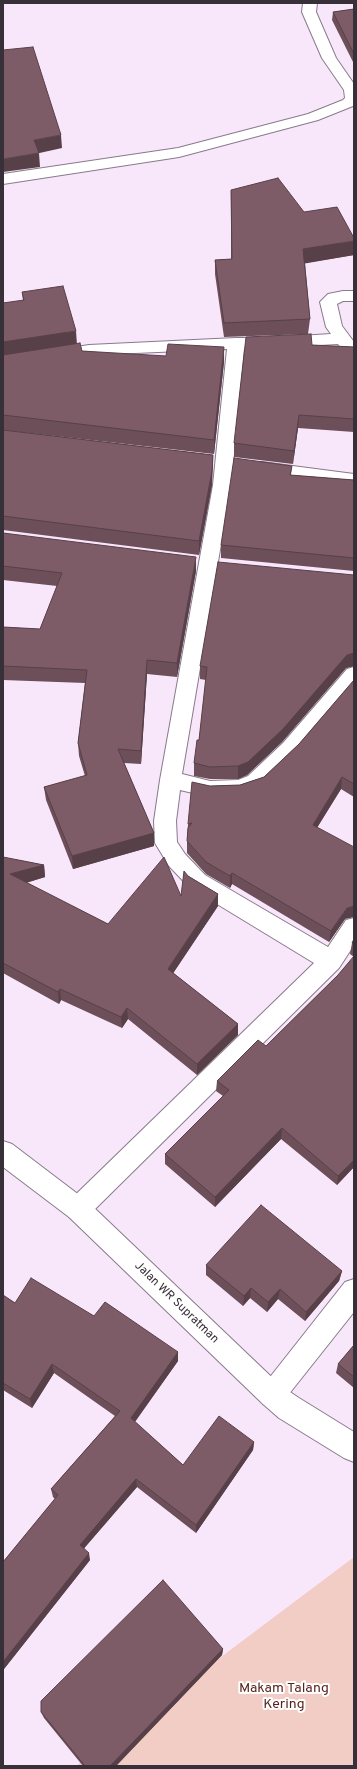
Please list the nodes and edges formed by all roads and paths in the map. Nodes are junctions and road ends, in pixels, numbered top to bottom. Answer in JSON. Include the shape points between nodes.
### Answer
{"nodes":[{"id":1,"x":310,"y":3,"type":"edge"},
{"id":2,"x":3,"y":179,"type":"edge"},
{"id":3,"x":354,"y":296,"type":"edge"},
{"id":4,"x":341,"y":339,"type":"junction"},
{"id":5,"x":236,"y":343,"type":"junction"},
{"id":6,"x":354,"y":354,"type":"edge"},
{"id":7,"x":3,"y":363,"type":"edge"},
{"id":8,"x":228,"y":464,"type":"junction"},
{"id":9,"x":353,"y":476,"type":"edge"},
{"id":10,"x":354,"y":674,"type":"edge"},
{"id":11,"x":171,"y":780,"type":"junction"},
{"id":12,"x":354,"y":926,"type":"edge"},
{"id":13,"x":331,"y":961,"type":"junction"},
{"id":14,"x":3,"y":1152,"type":"edge"},
{"id":15,"x":78,"y":1209,"type":"junction"},
{"id":16,"x":354,"y":1291,"type":"edge"},
{"id":17,"x":272,"y":1395,"type":"junction"},
{"id":18,"x":354,"y":1448,"type":"edge"}],
"edges":[{"from":1,"to":2,"type":"main road","via":[[310,12],[329,58],[351,90],[352,99],[348,103],[313,117],[179,152]]},
{"from":3,"to":4,"type":"main road","via":[[334,298],[328,302],[334,327]]},
{"from":4,"to":5,"type":"main road"},
{"from":4,"to":6,"type":"main road"},
{"from":5,"to":7,"type":"main road","via":[[89,350]]},
{"from":5,"to":8,"type":"main road"},
{"from":8,"to":9,"type":"main road"},
{"from":8,"to":11,"type":"main road","via":[[207,565]]},
{"from":10,"to":11,"type":"main road","via":[[290,749],[255,782],[239,788],[210,789]]},
{"from":11,"to":13,"type":"main road","via":[[165,821],[166,843],[177,860],[197,881]]},
{"from":12,"to":13,"type":"main road"},
{"from":13,"to":15,"type":"main road"},
{"from":14,"to":15,"type":"main road","name":"Jalan WR Supratman"},
{"from":15,"to":17,"type":"main road","name":"Jalan WR Supratman"},
{"from":16,"to":17,"type":"main road"},
{"from":17,"to":18,"type":"main road","name":"Jalan WR Supratman"}]}
